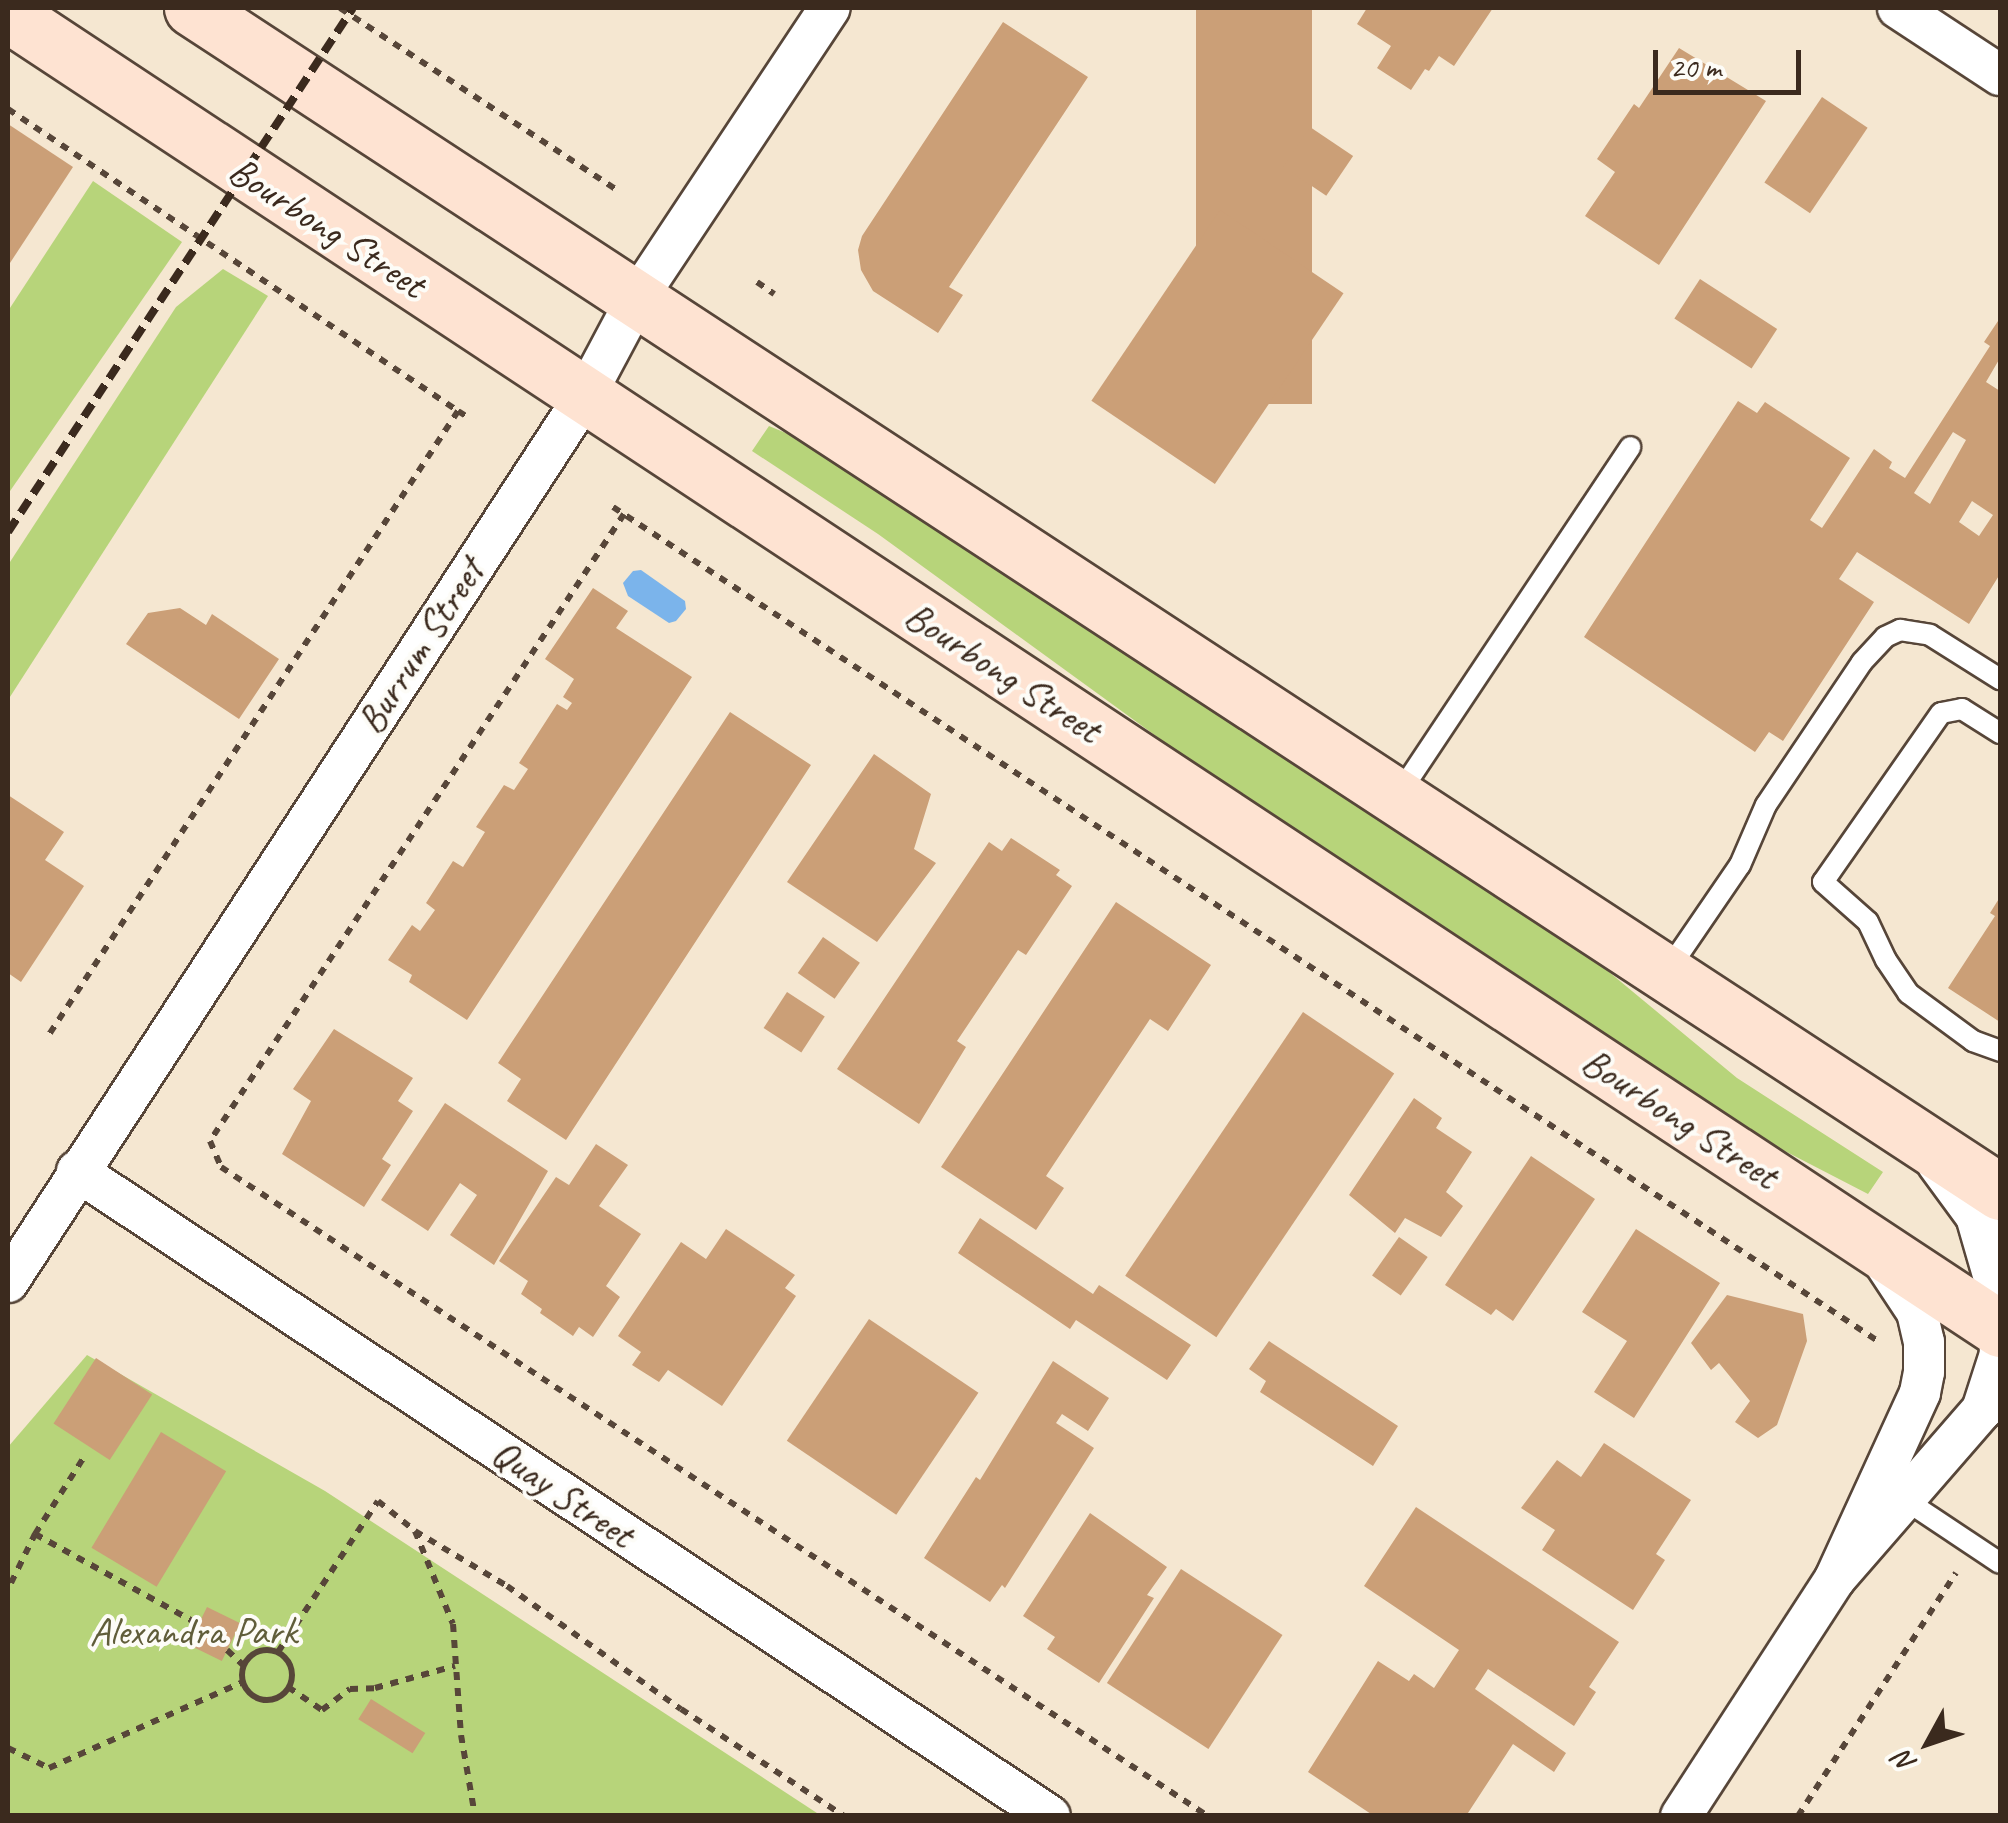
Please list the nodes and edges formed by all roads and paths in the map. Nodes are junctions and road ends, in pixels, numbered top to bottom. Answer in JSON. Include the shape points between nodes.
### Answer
{"nodes":[{"id":1,"x":192,"y":8,"type":"edge"},
{"id":2,"x":340,"y":8,"type":"edge"},
{"id":3,"x":830,"y":8,"type":"edge"},
{"id":4,"x":1898,"y":8,"type":"edge"},
{"id":5,"x":8,"y":14,"type":"edge"},
{"id":6,"x":2000,"y":75,"type":"edge"},
{"id":7,"x":8,"y":108,"type":"edge"},
{"id":8,"x":620,"y":192,"type":"dead end"},
{"id":9,"x":757,"y":282,"type":"dead end"},
{"id":10,"x":774,"y":294,"type":"dead end"},
{"id":11,"x":638,"y":298,"type":"junction"},
{"id":12,"x":585,"y":396,"type":"junction"},
{"id":13,"x":458,"y":411,"type":"junction"},
{"id":14,"x":471,"y":419,"type":"dead end"},
{"id":15,"x":1630,"y":447,"type":"dead end"},
{"id":16,"x":613,"y":508,"type":"dead end"},
{"id":17,"x":624,"y":514,"type":"junction"},
{"id":18,"x":2000,"y":679,"type":"edge"},
{"id":19,"x":2000,"y":733,"type":"edge"},
{"id":20,"x":1398,"y":794,"type":"junction"},
{"id":21,"x":1668,"y":970,"type":"junction"},
{"id":22,"x":48,"y":1036,"type":"dead end"},
{"id":23,"x":2000,"y":1051,"type":"edge"},
{"id":24,"x":1889,"y":1118,"type":"junction"},
{"id":25,"x":77,"y":1171,"type":"junction"},
{"id":26,"x":1987,"y":1178,"type":"edge"},
{"id":27,"x":1856,"y":1233,"type":"junction"},
{"id":28,"x":8,"y":1282,"type":"edge"},
{"id":29,"x":2000,"y":1329,"type":"edge"},
{"id":30,"x":1888,"y":1347,"type":"dead end"},
{"id":31,"x":1991,"y":1402,"type":"edge"},
{"id":32,"x":84,"y":1457,"type":"dead end"},
{"id":33,"x":1904,"y":1499,"type":"junction"},
{"id":34,"x":415,"y":1531,"type":"junction"},
{"id":35,"x":35,"y":1534,"type":"junction"},
{"id":36,"x":1974,"y":1545,"type":"junction"},
{"id":37,"x":2000,"y":1562,"type":"edge"},
{"id":38,"x":1835,"y":1579,"type":"junction"},
{"id":39,"x":8,"y":1580,"type":"edge"},
{"id":40,"x":200,"y":1624,"type":"dead end"},
{"id":41,"x":227,"y":1650,"type":"dead end"},
{"id":42,"x":278,"y":1652,"type":"junction"},
{"id":43,"x":244,"y":1666,"type":"junction"},
{"id":44,"x":456,"y":1666,"type":"junction"},
{"id":45,"x":243,"y":1682,"type":"junction"},
{"id":46,"x":288,"y":1687,"type":"junction"},
{"id":47,"x":8,"y":1748,"type":"edge"},
{"id":48,"x":475,"y":1816,"type":"edge"},
{"id":49,"x":844,"y":1816,"type":"edge"},
{"id":50,"x":1050,"y":1816,"type":"edge"},
{"id":51,"x":1208,"y":1816,"type":"edge"},
{"id":52,"x":1680,"y":1816,"type":"edge"},
{"id":53,"x":1798,"y":1816,"type":"edge"}],
"edges":[{"from":1,"to":11,"type":"main road"},
{"from":2,"to":8,"type":"path"},
{"from":3,"to":11,"type":"street","name":"Burrum Street"},
{"from":4,"to":6,"type":"street"},
{"from":5,"to":12,"type":"main road","name":"Bourbong Street"},
{"from":7,"to":13,"type":"path"},
{"from":9,"to":10,"type":"path"},
{"from":11,"to":12,"type":"street","name":"Burrum Street"},
{"from":11,"to":20,"type":"main road"},
{"from":12,"to":25,"type":"street","name":"Burrum Street"},
{"from":12,"to":27,"type":"main road","name":"Bourbong Street"},
{"from":13,"to":14,"type":"path"},
{"from":13,"to":22,"type":"path"},
{"from":15,"to":20,"type":"lane"},
{"from":16,"to":17,"type":"path"},
{"from":17,"to":30,"type":"path"},
{"from":17,"to":51,"type":"path","via":[[210,1141],[221,1166]]},
{"from":18,"to":21,"type":"lane","via":[[1930,635],[1900,630],[1886,637],[1766,804],[1740,865]]},
{"from":19,"to":23,"type":"lane","via":[[1954,708],[1941,714],[1824,882],[1868,922],[1908,993],[1973,1041]]},
{"from":20,"to":21,"type":"main road"},
{"from":21,"to":24,"type":"main road"},
{"from":24,"to":26,"type":"main road"},
{"from":24,"to":29,"type":"street","via":[[1932,1156],[1976,1216],[1998,1292]]},
{"from":25,"to":28,"type":"street","name":"Burrum Street"},
{"from":25,"to":50,"type":"street","name":"Quay Street"},
{"from":27,"to":29,"type":"main road","name":"Bourbong Street"},
{"from":27,"to":38,"type":"street","via":[[1906,1290],[1924,1342],[1924,1372]]},
{"from":29,"to":31,"type":"street"},
{"from":31,"to":33,"type":"street"},
{"from":32,"to":35,"type":"path"},
{"from":33,"to":36,"type":"lane"},
{"from":33,"to":38,"type":"street"},
{"from":34,"to":42,"type":"path","via":[[378,1501]]},
{"from":34,"to":44,"type":"path","via":[[453,1624]]},
{"from":34,"to":49,"type":"path","via":[[507,1586]]},
{"from":35,"to":39,"type":"path"},
{"from":35,"to":40,"type":"path"},
{"from":36,"to":37,"type":"lane"},
{"from":36,"to":53,"type":"path"},
{"from":38,"to":52,"type":"street"},
{"from":41,"to":43,"type":"path"},
{"from":42,"to":43,"type":"path","via":[[261,1650]]},
{"from":42,"to":46,"type":"path","via":[[292,1672]]},
{"from":43,"to":45,"type":"path"},
{"from":44,"to":46,"type":"path","via":[[350,1689],[322,1710]]},
{"from":44,"to":48,"type":"path"},
{"from":45,"to":46,"type":"path","via":[[252,1695],[268,1700]]},
{"from":45,"to":47,"type":"path","via":[[49,1768]]}]}
